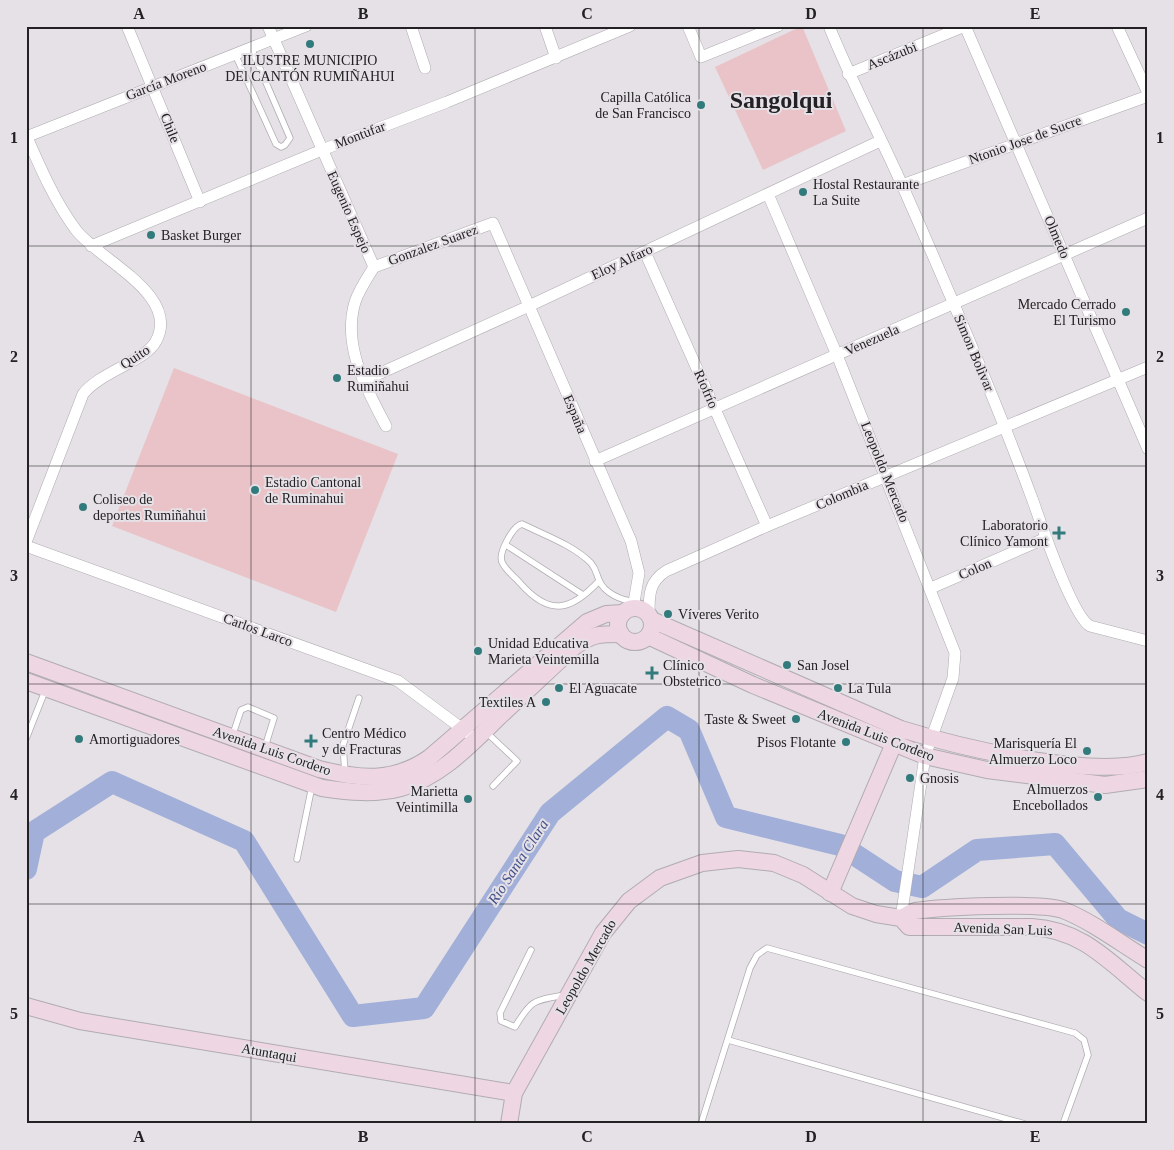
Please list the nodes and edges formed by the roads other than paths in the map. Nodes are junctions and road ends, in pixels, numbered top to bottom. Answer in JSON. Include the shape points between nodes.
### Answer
{"nodes":[{"id":1,"x":127,"y":26,"type":"edge"},
{"id":2,"x":268,"y":26,"type":"edge"},
{"id":3,"x":306,"y":26,"type":"edge"},
{"id":4,"x":411,"y":26,"type":"edge"},
{"id":5,"x":545,"y":26,"type":"edge"},
{"id":6,"x":630,"y":26,"type":"edge"},
{"id":7,"x":688,"y":26,"type":"edge"},
{"id":8,"x":778,"y":26,"type":"edge"},
{"id":9,"x":828,"y":26,"type":"edge"},
{"id":10,"x":965,"y":26,"type":"edge"},
{"id":11,"x":1117,"y":26,"type":"edge"},
{"id":12,"x":274,"y":39,"type":"junction"},
{"id":13,"x":250,"y":48,"type":"junction"},
{"id":14,"x":235,"y":54,"type":"junction"},
{"id":15,"x":556,"y":58,"type":"junction"},
{"id":16,"x":425,"y":68,"type":"dead end"},
{"id":17,"x":848,"y":74,"type":"junction"},
{"id":18,"x":152,"y":86,"type":"junction"},
{"id":19,"x":1148,"y":95,"type":"edge"},
{"id":20,"x":26,"y":137,"type":"edge"},
{"id":21,"x":880,"y":141,"type":"junction"},
{"id":22,"x":1016,"y":142,"type":"junction"},
{"id":23,"x":322,"y":150,"type":"junction"},
{"id":24,"x":902,"y":185,"type":"junction"},
{"id":25,"x":768,"y":194,"type":"junction"},
{"id":26,"x":200,"y":202,"type":"junction"},
{"id":27,"x":1148,"y":218,"type":"edge"},
{"id":28,"x":493,"y":223,"type":"joint"},
{"id":29,"x":91,"y":246,"type":"junction"},
{"id":30,"x":645,"y":252,"type":"junction"},
{"id":31,"x":1064,"y":255,"type":"junction"},
{"id":32,"x":374,"y":267,"type":"junction"},
{"id":33,"x":953,"y":304,"type":"junction"},
{"id":34,"x":529,"y":306,"type":"junction"},
{"id":35,"x":837,"y":355,"type":"junction"},
{"id":36,"x":1148,"y":367,"type":"edge"},
{"id":37,"x":1118,"y":380,"type":"junction"},
{"id":38,"x":363,"y":381,"type":"junction"},
{"id":39,"x":715,"y":409,"type":"junction"},
{"id":40,"x":386,"y":426,"type":"dead end"},
{"id":41,"x":1005,"y":427,"type":"junction"},
{"id":42,"x":1148,"y":449,"type":"edge"},
{"id":43,"x":595,"y":461,"type":"junction"},
{"id":44,"x":886,"y":476,"type":"junction"},
{"id":45,"x":767,"y":526,"type":"junction"},
{"id":46,"x":1046,"y":538,"type":"junction"},
{"id":47,"x":26,"y":542,"type":"edge"},
{"id":48,"x":506,"y":545,"type":"junction"},
{"id":49,"x":26,"y":546,"type":"edge"},
{"id":50,"x":599,"y":581,"type":"junction"},
{"id":51,"x":931,"y":588,"type":"junction"},
{"id":52,"x":582,"y":595,"type":"junction"},
{"id":53,"x":630,"y":607,"type":"junction"},
{"id":54,"x":650,"y":624,"type":"junction"},
{"id":55,"x":621,"y":634,"type":"junction"},
{"id":56,"x":1148,"y":641,"type":"edge"},
{"id":57,"x":26,"y":662,"type":"edge"},
{"id":58,"x":26,"y":681,"type":"edge"},
{"id":59,"x":46,"y":688,"type":"junction"},
{"id":60,"x":359,"y":698,"type":"dead end"},
{"id":61,"x":463,"y":728,"type":"junction"},
{"id":62,"x":901,"y":729,"type":"junction"},
{"id":63,"x":480,"y":735,"type":"junction"},
{"id":64,"x":232,"y":738,"type":"junction"},
{"id":65,"x":931,"y":738,"type":"junction"},
{"id":66,"x":26,"y":739,"type":"edge"},
{"id":67,"x":893,"y":744,"type":"junction"},
{"id":68,"x":264,"y":749,"type":"junction"},
{"id":69,"x":925,"y":756,"type":"junction"},
{"id":70,"x":1148,"y":762,"type":"edge"},
{"id":71,"x":345,"y":775,"type":"junction"},
{"id":72,"x":1147,"y":783,"type":"edge"},
{"id":73,"x":312,"y":784,"type":"junction"},
{"id":74,"x":493,"y":786,"type":"dead end"},
{"id":75,"x":298,"y":859,"type":"dead end"},
{"id":76,"x":830,"y":893,"type":"junction"},
{"id":77,"x":901,"y":918,"type":"junction"},
{"id":78,"x":531,"y":950,"type":"dead end"},
{"id":79,"x":1148,"y":960,"type":"edge"},
{"id":80,"x":1148,"y":993,"type":"edge"},
{"id":81,"x":569,"y":994,"type":"junction"},
{"id":82,"x":26,"y":1006,"type":"edge"},
{"id":83,"x":728,"y":1040,"type":"junction"},
{"id":84,"x":514,"y":1092,"type":"junction"},
{"id":85,"x":508,"y":1124,"type":"edge"},
{"id":86,"x":701,"y":1124,"type":"edge"},
{"id":87,"x":1025,"y":1124,"type":"edge"},
{"id":88,"x":1064,"y":1124,"type":"edge"}],
"edges":[{"from":1,"to":18,"type":"street","name":"Chile"},
{"from":2,"to":12,"type":"street","name":"Eugenio Espejo"},
{"from":3,"to":12,"type":"street","name":"García Moreno"},
{"from":4,"to":16,"type":"street"},
{"from":5,"to":15,"type":"street"},
{"from":6,"to":15,"type":"street","name":"Montùfar"},
{"from":7,"to":8,"type":"street","via":[[701,57]]},
{"from":9,"to":17,"type":"street","name":"Simon Bolìvar"},
{"from":10,"to":17,"type":"street","name":"Ascázubi"},
{"from":10,"to":22,"type":"street","name":"Olmedo"},
{"from":11,"to":19,"type":"street"},
{"from":12,"to":13,"type":"street","name":"García Moreno"},
{"from":12,"to":23,"type":"street","name":"Eugenio Espejo"},
{"from":13,"to":14,"type":"street","name":"García Moreno"},
{"from":13,"to":14,"type":"lane","via":[[290,138],[285,146],[276,144]]},
{"from":14,"to":18,"type":"street","name":"García Moreno"},
{"from":15,"to":23,"type":"street","name":"Montùfar"},
{"from":17,"to":21,"type":"street","name":"Simon Bolìvar"},
{"from":18,"to":20,"type":"street","name":"García Moreno"},
{"from":18,"to":26,"type":"street","name":"Chile"},
{"from":19,"to":22,"type":"street","name":"Ntonio Jose de Sucre"},
{"from":20,"to":29,"type":"street","name":"Quito","via":[[65,213]]},
{"from":21,"to":24,"type":"street","name":"Simon Bolìvar"},
{"from":21,"to":25,"type":"street","name":"Eloy Alfaro"},
{"from":22,"to":24,"type":"street","name":"Ntonio Jose de Sucre"},
{"from":22,"to":31,"type":"street","name":"Olmedo"},
{"from":23,"to":26,"type":"street","name":"Montùfar"},
{"from":23,"to":32,"type":"street","name":"Eugenio Espejo"},
{"from":24,"to":33,"type":"street","name":"Simon Bolìvar"},
{"from":25,"to":30,"type":"street","name":"Eloy Alfaro"},
{"from":25,"to":35,"type":"street","name":"Leopoldo Mercado"},
{"from":26,"to":29,"type":"street","name":"Montùfar"},
{"from":27,"to":31,"type":"street","name":"Venezuela"},
{"from":28,"to":32,"type":"street","name":"Gonzalez Suarez"},
{"from":28,"to":34,"type":"street","name":"España"},
{"from":29,"to":47,"type":"street","name":"Quito","via":[[140,284],[155,301],[161,330],[156,343],[148,350],[99,378],[83,394]]},
{"from":30,"to":34,"type":"street","name":"Eloy Alfaro"},
{"from":30,"to":39,"type":"street","name":"Riofrío"},
{"from":31,"to":33,"type":"street","name":"Venezuela"},
{"from":31,"to":37,"type":"street","name":"Olmedo"},
{"from":32,"to":38,"type":"street","name":"Eugenio Espejo","via":[[356,301],[352,320],[351,342]]},
{"from":33,"to":35,"type":"street","name":"Venezuela"},
{"from":33,"to":41,"type":"street","name":"Simon Bolìvar"},
{"from":34,"to":38,"type":"street","name":"Eloy Alfaro"},
{"from":34,"to":43,"type":"street","name":"España"},
{"from":35,"to":39,"type":"street","name":"Venezuela"},
{"from":35,"to":44,"type":"street","name":"Leopoldo Mercado"},
{"from":36,"to":37,"type":"street","name":"Colombia"},
{"from":37,"to":41,"type":"street","name":"Colombia"},
{"from":37,"to":42,"type":"street","name":"Olmedo"},
{"from":38,"to":40,"type":"street","name":"Eugenio Espejo"},
{"from":39,"to":43,"type":"street","name":"Venezuela"},
{"from":39,"to":45,"type":"street","name":"Riofrío"},
{"from":41,"to":44,"type":"street","name":"Colombia"},
{"from":41,"to":46,"type":"street","name":"Simon Bolìvar"},
{"from":43,"to":53,"type":"street","name":"España","via":[[637,560],[639,573]]},
{"from":44,"to":45,"type":"street","name":"Colombia"},
{"from":44,"to":51,"type":"street","name":"Leopoldo Mercado"},
{"from":45,"to":54,"type":"street","name":"Colombia","via":[[658,576],[650,590]]},
{"from":46,"to":51,"type":"street","name":"Colon"},
{"from":46,"to":56,"type":"street","name":"Simon Bolìvar","via":[[1085,624]]},
{"from":48,"to":50,"type":"lane","via":[[522,524],[581,555],[598,573]]},
{"from":48,"to":52,"type":"lane"},
{"from":48,"to":52,"type":"lane","via":[[502,563],[542,604],[553,607],[565,605]]},
{"from":49,"to":61,"type":"street","name":"Carlos Larco","via":[[398,681]]},
{"from":50,"to":52,"type":"lane"},
{"from":50,"to":53,"type":"lane"},
{"from":51,"to":65,"type":"street","name":"Leopoldo Mercado","via":[[955,654],[954,678]]},
{"from":53,"to":54,"type":"main road","via":[[642,609]]},
{"from":53,"to":55,"type":"main road","via":[[618,626]]},
{"from":53,"to":61,"type":"main road","name":"Avenida Luis Cordero","via":[[587,622]]},
{"from":54,"to":55,"type":"main road","via":[[634,642]]},
{"from":54,"to":62,"type":"main road","name":"Avenida Luis Cordero"},
{"from":54,"to":67,"type":"main road","name":"Avenida Luis Cordero","via":[[753,685]]},
{"from":55,"to":63,"type":"main road","name":"Avenida Luis Cordero","via":[[592,635],[574,647]]},
{"from":57,"to":64,"type":"main road","name":"Avenida Luis Cordero"},
{"from":58,"to":59,"type":"main road","name":"Avenida Luis Cordero"},
{"from":59,"to":66,"type":"lane"},
{"from":59,"to":73,"type":"main road","name":"Avenida Luis Cordero"},
{"from":60,"to":71,"type":"lane","via":[[343,745]]},
{"from":61,"to":63,"type":"street","name":"Carlos Larco"},
{"from":61,"to":71,"type":"main road","name":"Avenida Luis Cordero","via":[[430,758],[410,769],[381,777]]},
{"from":62,"to":65,"type":"main road","name":"Avenida Luis Cordero"},
{"from":62,"to":67,"type":"main road"},
{"from":63,"to":73,"type":"main road","name":"Avenida Luis Cordero","via":[[429,777],[400,788],[361,793]]},
{"from":63,"to":74,"type":"lane","via":[[517,761]]},
{"from":64,"to":68,"type":"main road","name":"Avenida Luis Cordero"},
{"from":64,"to":68,"type":"lane","via":[[241,710],[248,707],[274,718]]},
{"from":65,"to":69,"type":"street","name":"Leopoldo Mercado"},
{"from":65,"to":70,"type":"main road","name":"Avenida Luis Cordero","via":[[1058,762],[1098,766]]},
{"from":67,"to":69,"type":"main road","name":"Avenida Luis Cordero"},
{"from":67,"to":76,"type":"main road"},
{"from":68,"to":71,"type":"main road","name":"Avenida Luis Cordero"},
{"from":69,"to":72,"type":"main road","name":"Avenida Luis Cordero","via":[[1047,779],[1104,785]]},
{"from":69,"to":77,"type":"street","name":"Leopoldo Mercado"},
{"from":73,"to":75,"type":"lane"},
{"from":76,"to":77,"type":"main road","name":"Avenida San Luis","via":[[852,906]]},
{"from":76,"to":81,"type":"main road","name":"Leopoldo Mercado","via":[[802,874],[756,860],[702,863],[660,878],[615,916]]},
{"from":77,"to":79,"type":"main road","name":"Avenida San Luis","via":[[912,911],[1034,906],[1060,909],[1084,919]]},
{"from":77,"to":80,"type":"main road","name":"Avenida San Luis","via":[[909,927],[1032,926],[1067,933],[1091,947]]},
{"from":78,"to":81,"type":"lane","via":[[500,1013],[501,1021],[515,1027],[532,1002]]},
{"from":81,"to":84,"type":"main road","name":"Leopoldo Mercado"},
{"from":82,"to":84,"type":"main road","name":"Atuntaqui","via":[[80,1021]]},
{"from":83,"to":86,"type":"lane"},
{"from":83,"to":87,"type":"lane"},
{"from":83,"to":88,"type":"lane","via":[[750,968],[757,955],[767,948],[1075,1033],[1084,1040],[1088,1055]]},
{"from":84,"to":85,"type":"main road","name":"Leopoldo Mercado"}]}
